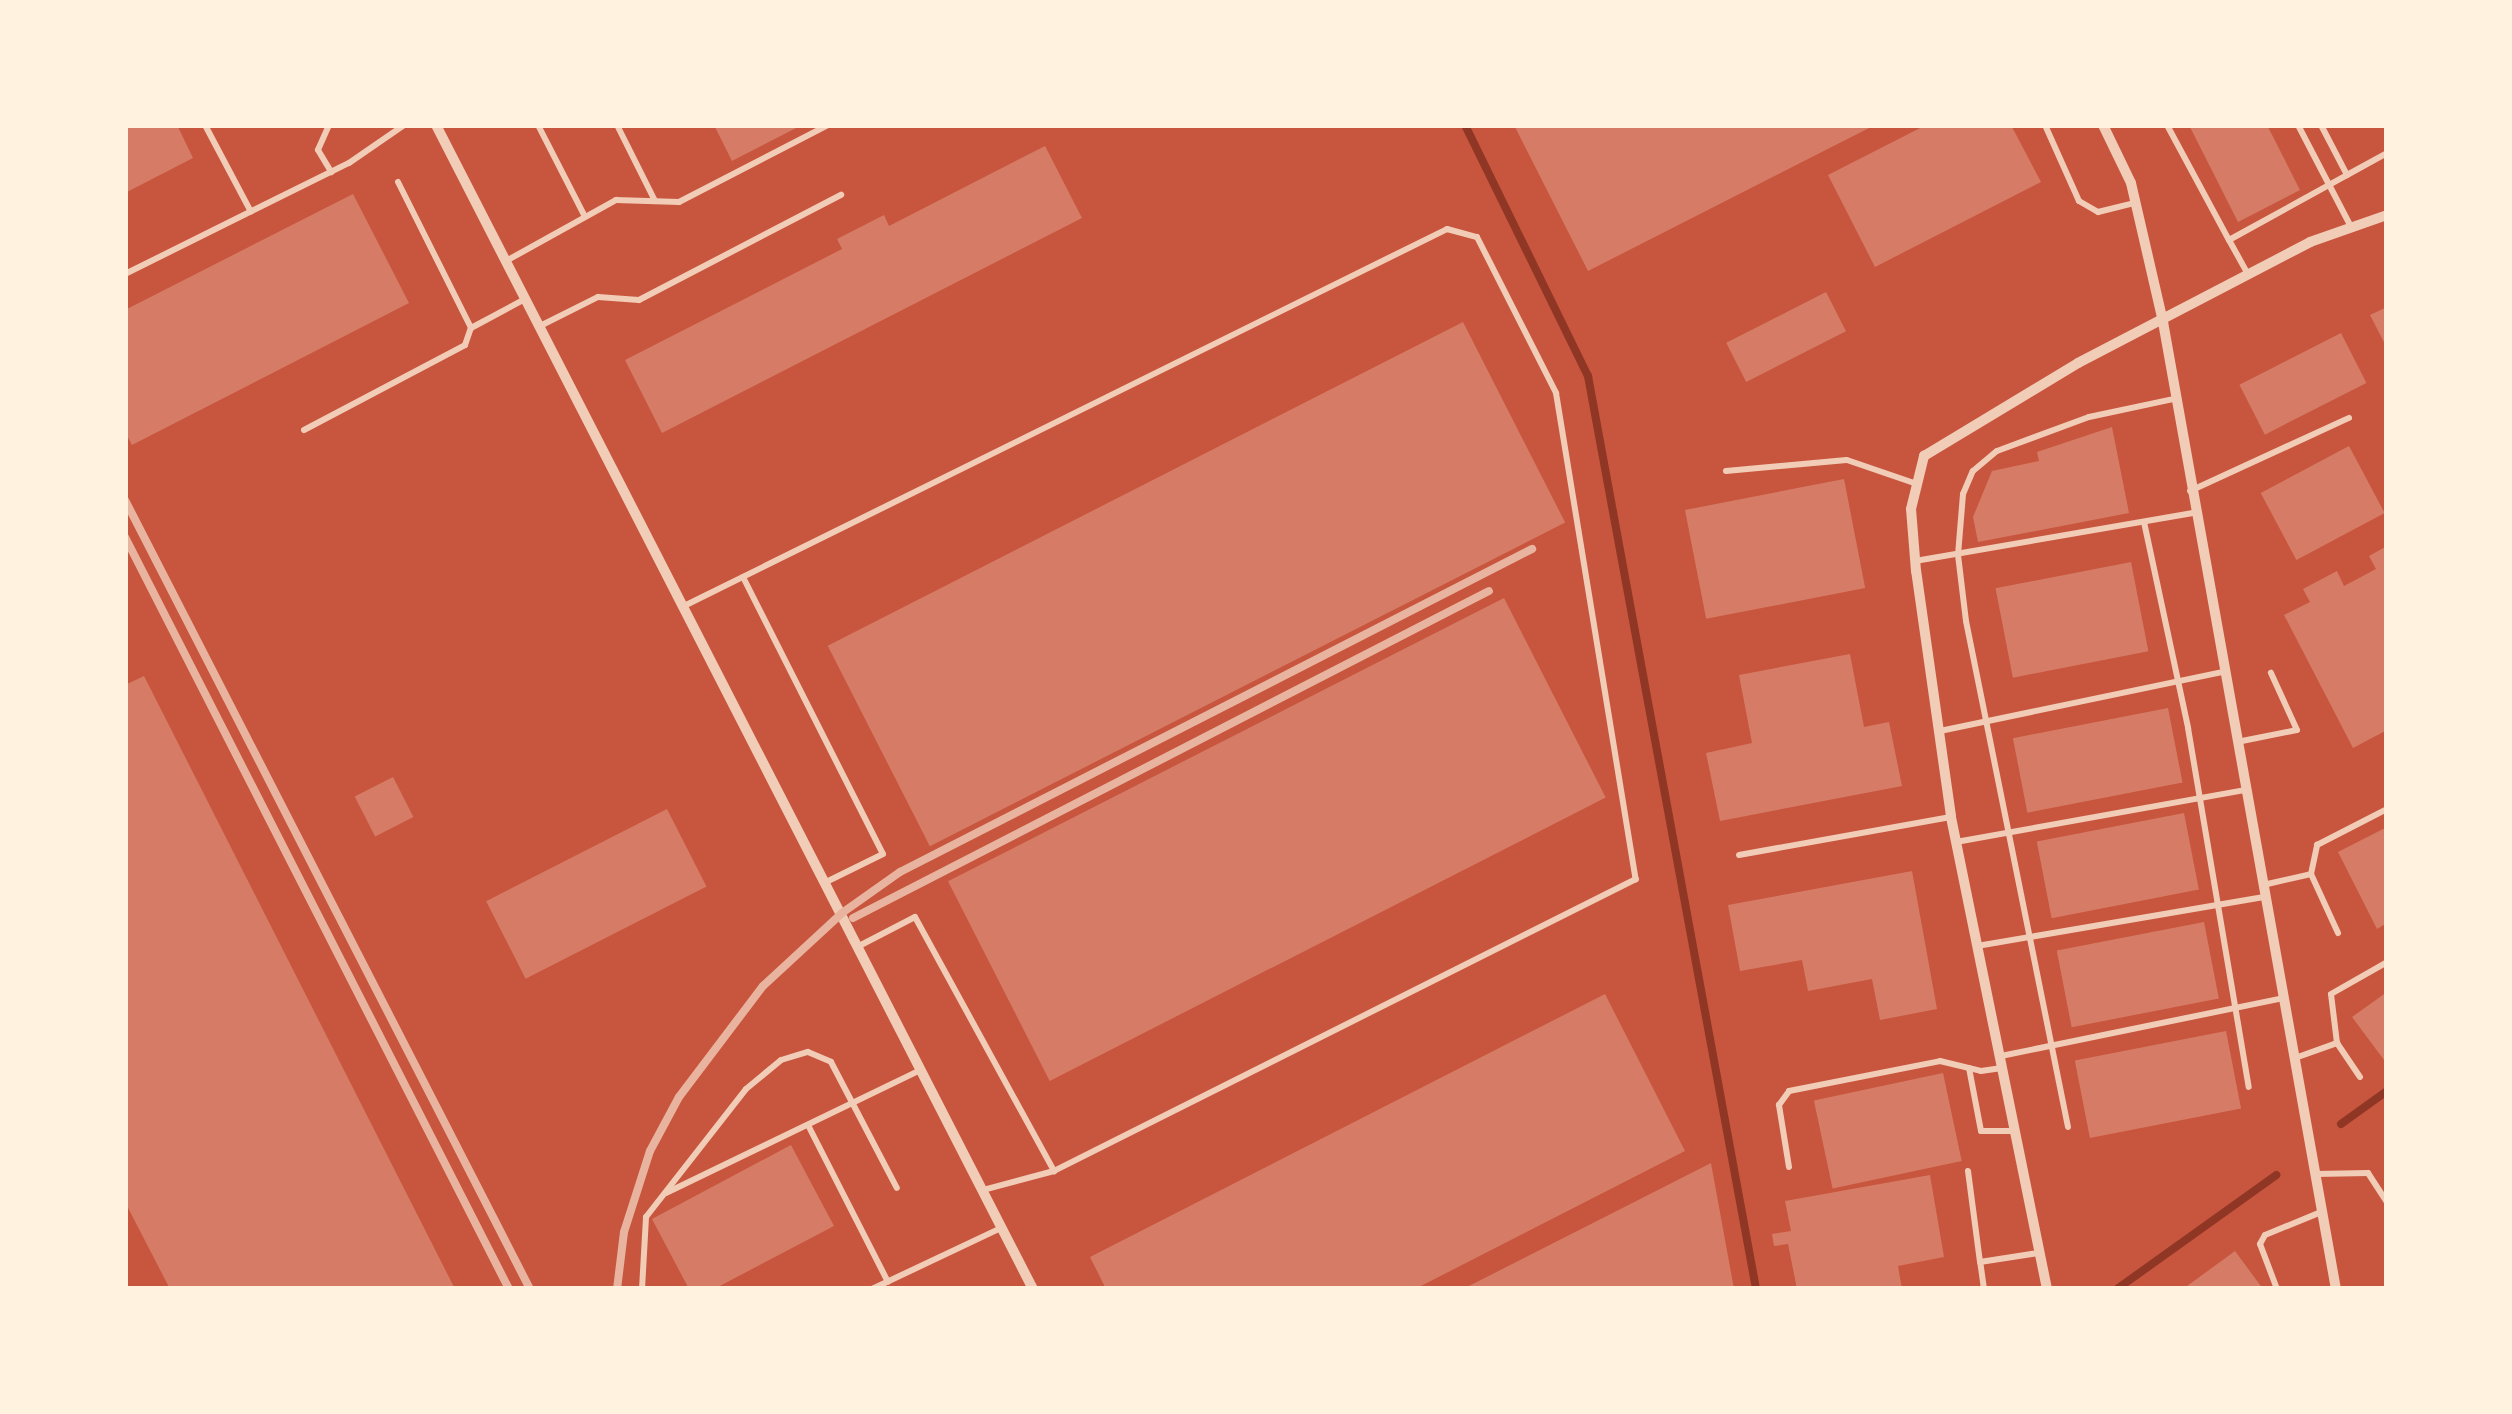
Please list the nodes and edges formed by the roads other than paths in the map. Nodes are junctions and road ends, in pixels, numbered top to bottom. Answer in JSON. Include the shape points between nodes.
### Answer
{"nodes":[{"id":1,"x":204,"y":125,"type":"edge"},
{"id":2,"x":330,"y":125,"type":"edge"},
{"id":3,"x":404,"y":125,"type":"edge"},
{"id":4,"x":436,"y":125,"type":"edge"},
{"id":5,"x":538,"y":125,"type":"edge"},
{"id":6,"x":616,"y":125,"type":"edge"},
{"id":7,"x":828,"y":125,"type":"edge"},
{"id":8,"x":2045,"y":125,"type":"edge"},
{"id":9,"x":2102,"y":125,"type":"edge"},
{"id":10,"x":2167,"y":125,"type":"edge"},
{"id":11,"x":2298,"y":125,"type":"edge"},
{"id":12,"x":2322,"y":125,"type":"edge"},
{"id":13,"x":2387,"y":153,"type":"edge"},
{"id":14,"x":331,"y":172,"type":"junction"},
{"id":15,"x":2347,"y":175,"type":"junction"},
{"id":16,"x":398,"y":182,"type":"dead end"},
{"id":17,"x":2330,"y":186,"type":"junction"},
{"id":18,"x":841,"y":195,"type":"dead end"},
{"id":19,"x":655,"y":201,"type":"junction"},
{"id":20,"x":2136,"y":203,"type":"junction"},
{"id":21,"x":250,"y":212,"type":"junction"},
{"id":22,"x":2387,"y":215,"type":"edge"},
{"id":23,"x":585,"y":217,"type":"junction"},
{"id":24,"x":2350,"y":227,"type":"junction"},
{"id":25,"x":2229,"y":240,"type":"junction"},
{"id":26,"x":506,"y":261,"type":"junction"},
{"id":27,"x":125,"y":274,"type":"edge"},
{"id":28,"x":2248,"y":276,"type":"junction"},
{"id":29,"x":526,"y":299,"type":"junction"},
{"id":30,"x":2162,"y":322,"type":"junction"},
{"id":31,"x":540,"y":326,"type":"junction"},
{"id":32,"x":471,"y":328,"type":"junction"},
{"id":33,"x":2174,"y":398,"type":"junction"},
{"id":34,"x":2349,"y":418,"type":"dead end"},
{"id":35,"x":304,"y":430,"type":"dead end"},
{"id":36,"x":1726,"y":471,"type":"dead end"},
{"id":37,"x":1917,"y":484,"type":"junction"},
{"id":38,"x":2188,"y":492,"type":"junction"},
{"id":39,"x":2192,"y":513,"type":"junction"},
{"id":40,"x":2144,"y":522,"type":"junction"},
{"id":41,"x":1958,"y":556,"type":"junction"},
{"id":42,"x":1915,"y":561,"type":"junction"},
{"id":43,"x":742,"y":577,"type":"junction"},
{"id":44,"x":684,"y":606,"type":"junction"},
{"id":45,"x":2222,"y":672,"type":"junction"},
{"id":46,"x":2272,"y":673,"type":"dead end"},
{"id":47,"x":2178,"y":680,"type":"junction"},
{"id":48,"x":1988,"y":721,"type":"junction"},
{"id":49,"x":1939,"y":732,"type":"junction"},
{"id":50,"x":2235,"y":742,"type":"junction"},
{"id":51,"x":2244,"y":790,"type":"junction"},
{"id":52,"x":2200,"y":799,"type":"junction"},
{"id":53,"x":2387,"y":809,"type":"edge"},
{"id":54,"x":1951,"y":817,"type":"junction"},
{"id":55,"x":2011,"y":833,"type":"junction"},
{"id":56,"x":1956,"y":842,"type":"junction"},
{"id":57,"x":1739,"y":856,"type":"dead end"},
{"id":58,"x":2311,"y":874,"type":"junction"},
{"id":59,"x":826,"y":882,"type":"junction"},
{"id":60,"x":2263,"y":891,"type":"junction"},
{"id":61,"x":2216,"y":906,"type":"junction"},
{"id":62,"x":2338,"y":933,"type":"dead end"},
{"id":63,"x":2032,"y":937,"type":"junction"},
{"id":64,"x":858,"y":946,"type":"junction"},
{"id":65,"x":1978,"y":946,"type":"junction"},
{"id":66,"x":2387,"y":962,"type":"edge"},
{"id":67,"x":2283,"y":998,"type":"junction"},
{"id":68,"x":2237,"y":1007,"type":"junction"},
{"id":69,"x":2337,"y":1043,"type":"junction"},
{"id":70,"x":2055,"y":1045,"type":"junction"},
{"id":71,"x":2294,"y":1058,"type":"junction"},
{"id":72,"x":2001,"y":1062,"type":"junction"},
{"id":73,"x":1970,"y":1068,"type":"junction"},
{"id":74,"x":922,"y":1070,"type":"junction"},
{"id":75,"x":2360,"y":1077,"type":"dead end"},
{"id":76,"x":2249,"y":1087,"type":"dead end"},
{"id":77,"x":853,"y":1103,"type":"junction"},
{"id":78,"x":808,"y":1124,"type":"junction"},
{"id":79,"x":2068,"y":1127,"type":"dead end"},
{"id":80,"x":2015,"y":1131,"type":"junction"},
{"id":81,"x":1789,"y":1167,"type":"dead end"},
{"id":82,"x":1054,"y":1171,"type":"junction"},
{"id":83,"x":1968,"y":1171,"type":"dead end"},
{"id":84,"x":2316,"y":1174,"type":"junction"},
{"id":85,"x":897,"y":1188,"type":"dead end"},
{"id":86,"x":983,"y":1190,"type":"junction"},
{"id":87,"x":663,"y":1194,"type":"junction"},
{"id":88,"x":2387,"y":1202,"type":"edge"},
{"id":89,"x":2322,"y":1211,"type":"junction"},
{"id":90,"x":1002,"y":1227,"type":"junction"},
{"id":91,"x":2040,"y":1252,"type":"junction"},
{"id":92,"x":1980,"y":1262,"type":"junction"},
{"id":93,"x":888,"y":1282,"type":"junction"},
{"id":94,"x":642,"y":1289,"type":"edge"},
{"id":95,"x":872,"y":1289,"type":"edge"},
{"id":96,"x":1033,"y":1289,"type":"edge"},
{"id":97,"x":1984,"y":1289,"type":"edge"},
{"id":98,"x":2047,"y":1289,"type":"edge"},
{"id":99,"x":2277,"y":1289,"type":"edge"},
{"id":100,"x":2336,"y":1289,"type":"edge"}],
"edges":[{"from":1,"to":21,"type":"lane"},
{"from":2,"to":14,"type":"lane","via":[[318,150]]},
{"from":3,"to":14,"type":"lane"},
{"from":4,"to":26,"type":"street"},
{"from":5,"to":23,"type":"lane"},
{"from":6,"to":19,"type":"lane"},
{"from":7,"to":19,"type":"lane","via":[[679,202]]},
{"from":8,"to":20,"type":"lane","via":[[2083,205],[2098,212]]},
{"from":9,"to":20,"type":"street"},
{"from":10,"to":25,"type":"lane"},
{"from":11,"to":17,"type":"lane"},
{"from":12,"to":15,"type":"lane"},
{"from":13,"to":15,"type":"lane"},
{"from":14,"to":21,"type":"lane"},
{"from":15,"to":17,"type":"lane"},
{"from":16,"to":32,"type":"lane"},
{"from":17,"to":24,"type":"lane"},
{"from":17,"to":25,"type":"lane"},
{"from":18,"to":31,"type":"lane","via":[[639,300],[598,297]]},
{"from":19,"to":23,"type":"lane","via":[[616,200]]},
{"from":20,"to":30,"type":"street"},
{"from":21,"to":27,"type":"lane"},
{"from":22,"to":24,"type":"street"},
{"from":23,"to":26,"type":"lane"},
{"from":24,"to":28,"type":"street"},
{"from":25,"to":28,"type":"lane"},
{"from":26,"to":29,"type":"street"},
{"from":28,"to":30,"type":"street"},
{"from":29,"to":31,"type":"street"},
{"from":29,"to":32,"type":"lane"},
{"from":30,"to":33,"type":"street"},
{"from":30,"to":37,"type":"street","via":[[1972,424],[1924,456]]},
{"from":31,"to":44,"type":"street"},
{"from":32,"to":35,"type":"lane","via":[[465,345]]},
{"from":33,"to":38,"type":"street"},
{"from":33,"to":41,"type":"lane","via":[[2089,417],[1997,450],[1973,471],[1963,494]]},
{"from":34,"to":38,"type":"lane"},
{"from":36,"to":37,"type":"lane","via":[[1847,460]]},
{"from":37,"to":42,"type":"street","via":[[1911,508]]},
{"from":38,"to":39,"type":"street"},
{"from":39,"to":40,"type":"lane"},
{"from":39,"to":45,"type":"street"},
{"from":40,"to":41,"type":"lane"},
{"from":40,"to":47,"type":"lane"},
{"from":41,"to":42,"type":"lane"},
{"from":41,"to":48,"type":"lane"},
{"from":42,"to":49,"type":"street"},
{"from":43,"to":44,"type":"lane"},
{"from":43,"to":59,"type":"lane","via":[[883,854]]},
{"from":43,"to":82,"type":"lane","via":[[1447,229],[1477,237],[1556,393],[1636,879]]},
{"from":44,"to":59,"type":"street"},
{"from":45,"to":47,"type":"lane"},
{"from":45,"to":50,"type":"street"},
{"from":46,"to":50,"type":"lane","via":[[2297,730]]},
{"from":47,"to":48,"type":"lane"},
{"from":47,"to":52,"type":"lane"},
{"from":48,"to":49,"type":"lane"},
{"from":48,"to":55,"type":"lane"},
{"from":49,"to":54,"type":"street"},
{"from":50,"to":51,"type":"street"},
{"from":51,"to":52,"type":"lane"},
{"from":51,"to":60,"type":"street"},
{"from":52,"to":55,"type":"lane"},
{"from":52,"to":61,"type":"lane"},
{"from":53,"to":58,"type":"lane","via":[[2317,845]]},
{"from":54,"to":56,"type":"street"},
{"from":54,"to":57,"type":"lane"},
{"from":55,"to":56,"type":"lane"},
{"from":55,"to":63,"type":"lane"},
{"from":56,"to":65,"type":"street"},
{"from":58,"to":60,"type":"lane"},
{"from":58,"to":62,"type":"lane"},
{"from":59,"to":64,"type":"street"},
{"from":60,"to":61,"type":"lane"},
{"from":60,"to":67,"type":"street"},
{"from":61,"to":63,"type":"lane"},
{"from":61,"to":68,"type":"lane"},
{"from":63,"to":65,"type":"lane"},
{"from":63,"to":70,"type":"lane"},
{"from":64,"to":74,"type":"street"},
{"from":64,"to":82,"type":"lane","via":[[915,917]]},
{"from":65,"to":72,"type":"street"},
{"from":66,"to":69,"type":"lane","via":[[2331,994]]},
{"from":67,"to":68,"type":"lane"},
{"from":67,"to":71,"type":"street"},
{"from":68,"to":70,"type":"lane"},
{"from":68,"to":76,"type":"lane"},
{"from":69,"to":71,"type":"lane"},
{"from":69,"to":75,"type":"lane"},
{"from":70,"to":72,"type":"lane"},
{"from":70,"to":79,"type":"lane"},
{"from":71,"to":84,"type":"street"},
{"from":72,"to":73,"type":"lane"},
{"from":72,"to":80,"type":"street"},
{"from":73,"to":80,"type":"lane","via":[[1981,1132]]},
{"from":73,"to":81,"type":"lane","via":[[1940,1061],[1789,1090],[1779,1104]]},
{"from":74,"to":77,"type":"lane"},
{"from":74,"to":86,"type":"street"},
{"from":77,"to":78,"type":"lane"},
{"from":77,"to":85,"type":"lane"},
{"from":77,"to":87,"type":"lane","via":[[831,1062],[808,1052],[781,1060],[746,1089]]},
{"from":78,"to":87,"type":"lane"},
{"from":78,"to":93,"type":"lane"},
{"from":80,"to":91,"type":"street"},
{"from":82,"to":86,"type":"lane"},
{"from":83,"to":92,"type":"lane"},
{"from":84,"to":88,"type":"lane","via":[[2368,1173]]},
{"from":84,"to":89,"type":"street"},
{"from":86,"to":90,"type":"street"},
{"from":87,"to":94,"type":"lane","via":[[646,1217]]},
{"from":89,"to":99,"type":"lane","via":[[2265,1235],[2260,1244]]},
{"from":89,"to":100,"type":"street"},
{"from":90,"to":93,"type":"lane"},
{"from":90,"to":96,"type":"street"},
{"from":91,"to":92,"type":"lane"},
{"from":91,"to":98,"type":"street"},
{"from":92,"to":97,"type":"lane"},
{"from":93,"to":95,"type":"lane"}]}
